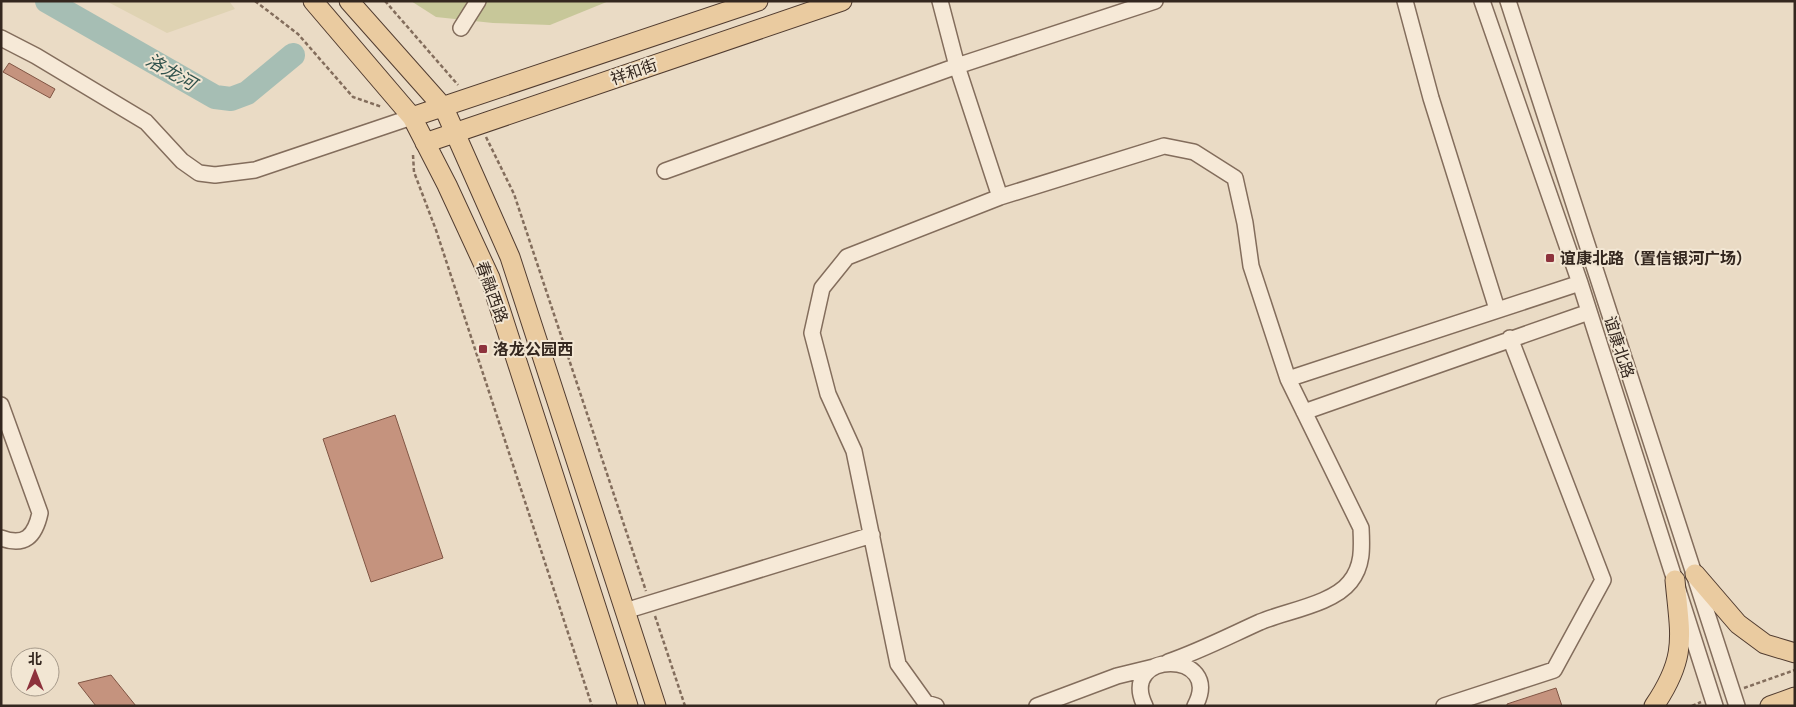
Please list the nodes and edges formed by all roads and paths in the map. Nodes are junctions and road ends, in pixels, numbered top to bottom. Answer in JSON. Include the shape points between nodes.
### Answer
{"nodes":[{"id":1,"x":255,"y":1,"type":"edge"},
{"id":2,"x":313,"y":1,"type":"edge"},
{"id":3,"x":349,"y":1,"type":"edge"},
{"id":4,"x":385,"y":1,"type":"edge"},
{"id":5,"x":478,"y":1,"type":"edge"},
{"id":6,"x":758,"y":1,"type":"edge"},
{"id":7,"x":842,"y":1,"type":"edge"},
{"id":8,"x":940,"y":1,"type":"edge"},
{"id":9,"x":1155,"y":1,"type":"edge"},
{"id":10,"x":1405,"y":1,"type":"edge"},
{"id":11,"x":1482,"y":1,"type":"edge"},
{"id":12,"x":1508,"y":1,"type":"edge"},
{"id":13,"x":461,"y":28,"type":"dead end"},
{"id":14,"x":1,"y":38,"type":"edge"},
{"id":15,"x":957,"y":66,"type":"junction"},
{"id":16,"x":471,"y":99,"type":"junction"},
{"id":17,"x":444,"y":108,"type":"junction"},
{"id":18,"x":387,"y":109,"type":"dead end"},
{"id":19,"x":412,"y":117,"type":"junction"},
{"id":20,"x":480,"y":125,"type":"junction"},
{"id":21,"x":456,"y":134,"type":"junction"},
{"id":22,"x":419,"y":148,"type":"junction"},
{"id":23,"x":665,"y":171,"type":"dead end"},
{"id":24,"x":1000,"y":197,"type":"junction"},
{"id":25,"x":1580,"y":283,"type":"junction"},
{"id":26,"x":1497,"y":310,"type":"junction"},
{"id":27,"x":1589,"y":312,"type":"junction"},
{"id":28,"x":1510,"y":338,"type":"junction"},
{"id":29,"x":1288,"y":379,"type":"junction"},
{"id":30,"x":1,"y":405,"type":"edge"},
{"id":31,"x":1304,"y":412,"type":"junction"},
{"id":32,"x":872,"y":535,"type":"junction"},
{"id":33,"x":1,"y":538,"type":"edge"},
{"id":34,"x":1695,"y":574,"type":"junction"},
{"id":35,"x":1675,"y":580,"type":"junction"},
{"id":36,"x":650,"y":603,"type":"junction"},
{"id":37,"x":625,"y":611,"type":"junction"},
{"id":38,"x":1206,"y":648,"type":"junction"},
{"id":39,"x":1795,"y":653,"type":"edge"},
{"id":40,"x":1161,"y":664,"type":"junction"},
{"id":41,"x":1195,"y":675,"type":"junction"},
{"id":42,"x":1117,"y":676,"type":"junction"},
{"id":43,"x":1795,"y":697,"type":"edge"},
{"id":44,"x":1143,"y":699,"type":"edge"},
{"id":45,"x":1196,"y":705,"type":"edge"},
{"id":46,"x":592,"y":706,"type":"edge"},
{"id":47,"x":628,"y":706,"type":"edge"},
{"id":48,"x":656,"y":706,"type":"edge"},
{"id":49,"x":684,"y":706,"type":"edge"},
{"id":50,"x":936,"y":706,"type":"edge"},
{"id":51,"x":1037,"y":706,"type":"edge"},
{"id":52,"x":1444,"y":706,"type":"edge"},
{"id":53,"x":1654,"y":706,"type":"edge"},
{"id":54,"x":1715,"y":706,"type":"edge"},
{"id":55,"x":1737,"y":706,"type":"edge"},
{"id":56,"x":1770,"y":706,"type":"edge"}],
"edges":[{"from":1,"to":18,"type":"path","via":[[298,34],[353,97]]},
{"from":2,"to":19,"type":"main road","name":"春融西路"},
{"from":3,"to":17,"type":"main road","name":"春融西路"},
{"from":4,"to":16,"type":"path"},
{"from":5,"to":13,"type":"street"},
{"from":6,"to":16,"type":"main road","name":"祥和街"},
{"from":7,"to":20,"type":"main road","name":"祥和街"},
{"from":8,"to":15,"type":"street"},
{"from":9,"to":15,"type":"street"},
{"from":10,"to":26,"type":"street","via":[[1431,98]]},
{"from":11,"to":25,"type":"street","name":"谊康北路"},
{"from":12,"to":34,"type":"street","name":"谊康北路"},
{"from":14,"to":19,"type":"street","via":[[146,122],[182,161],[199,173],[215,176],[255,170]]},
{"from":15,"to":23,"type":"street"},
{"from":15,"to":24,"type":"street"},
{"from":16,"to":17,"type":"main road","name":"祥和街"},
{"from":17,"to":19,"type":"main road","name":"祥和街"},
{"from":17,"to":21,"type":"main road","name":"春融西路"},
{"from":19,"to":22,"type":"main road","name":"春融西路"},
{"from":20,"to":21,"type":"main road","name":"祥和街"},
{"from":20,"to":36,"type":"path","via":[[514,194]]},
{"from":21,"to":22,"type":"main road","name":"祥和街"},
{"from":21,"to":37,"type":"main road","name":"春融西路","via":[[510,257]]},
{"from":22,"to":46,"type":"path","via":[[414,172],[439,239]]},
{"from":22,"to":47,"type":"main road","name":"春融西路","via":[[447,185],[490,278]]},
{"from":24,"to":29,"type":"street","via":[[1164,146],[1194,152],[1235,178],[1251,266]]},
{"from":24,"to":32,"type":"street","via":[[847,257],[822,288],[812,333],[828,394],[854,451]]},
{"from":25,"to":26,"type":"street"},
{"from":25,"to":27,"type":"street","name":"谊康北路"},
{"from":26,"to":29,"type":"street"},
{"from":27,"to":28,"type":"street"},
{"from":27,"to":35,"type":"street","name":"谊康北路"},
{"from":28,"to":31,"type":"street"},
{"from":28,"to":52,"type":"street","via":[[1603,580],[1554,670]]},
{"from":29,"to":31,"type":"street"},
{"from":30,"to":33,"type":"street","via":[[40,514],[36,528],[28,538],[12,542]]},
{"from":31,"to":38,"type":"street","via":[[1361,528],[1360,567],[1339,593],[1260,622]]},
{"from":32,"to":36,"type":"street"},
{"from":32,"to":50,"type":"street","via":[[898,664],[926,703]]},
{"from":34,"to":39,"type":"main road","via":[[1738,624],[1765,644]]},
{"from":34,"to":55,"type":"street","name":"谊康北路"},
{"from":35,"to":53,"type":"main road","via":[[1680,652],[1675,670]]},
{"from":35,"to":54,"type":"street","name":"谊康北路"},
{"from":36,"to":37,"type":"street"},
{"from":36,"to":49,"type":"path"},
{"from":37,"to":48,"type":"main road","name":"春融西路"},
{"from":38,"to":40,"type":"street"},
{"from":38,"to":41,"type":"street"},
{"from":40,"to":41,"type":"street","via":[[1183,665]]},
{"from":40,"to":42,"type":"street"},
{"from":40,"to":44,"type":"street","via":[[1144,678]]},
{"from":41,"to":45,"type":"street","via":[[1199,689]]},
{"from":42,"to":44,"type":"street","via":[[1131,681]]},
{"from":42,"to":51,"type":"street"},
{"from":43,"to":56,"type":"main road"}]}
